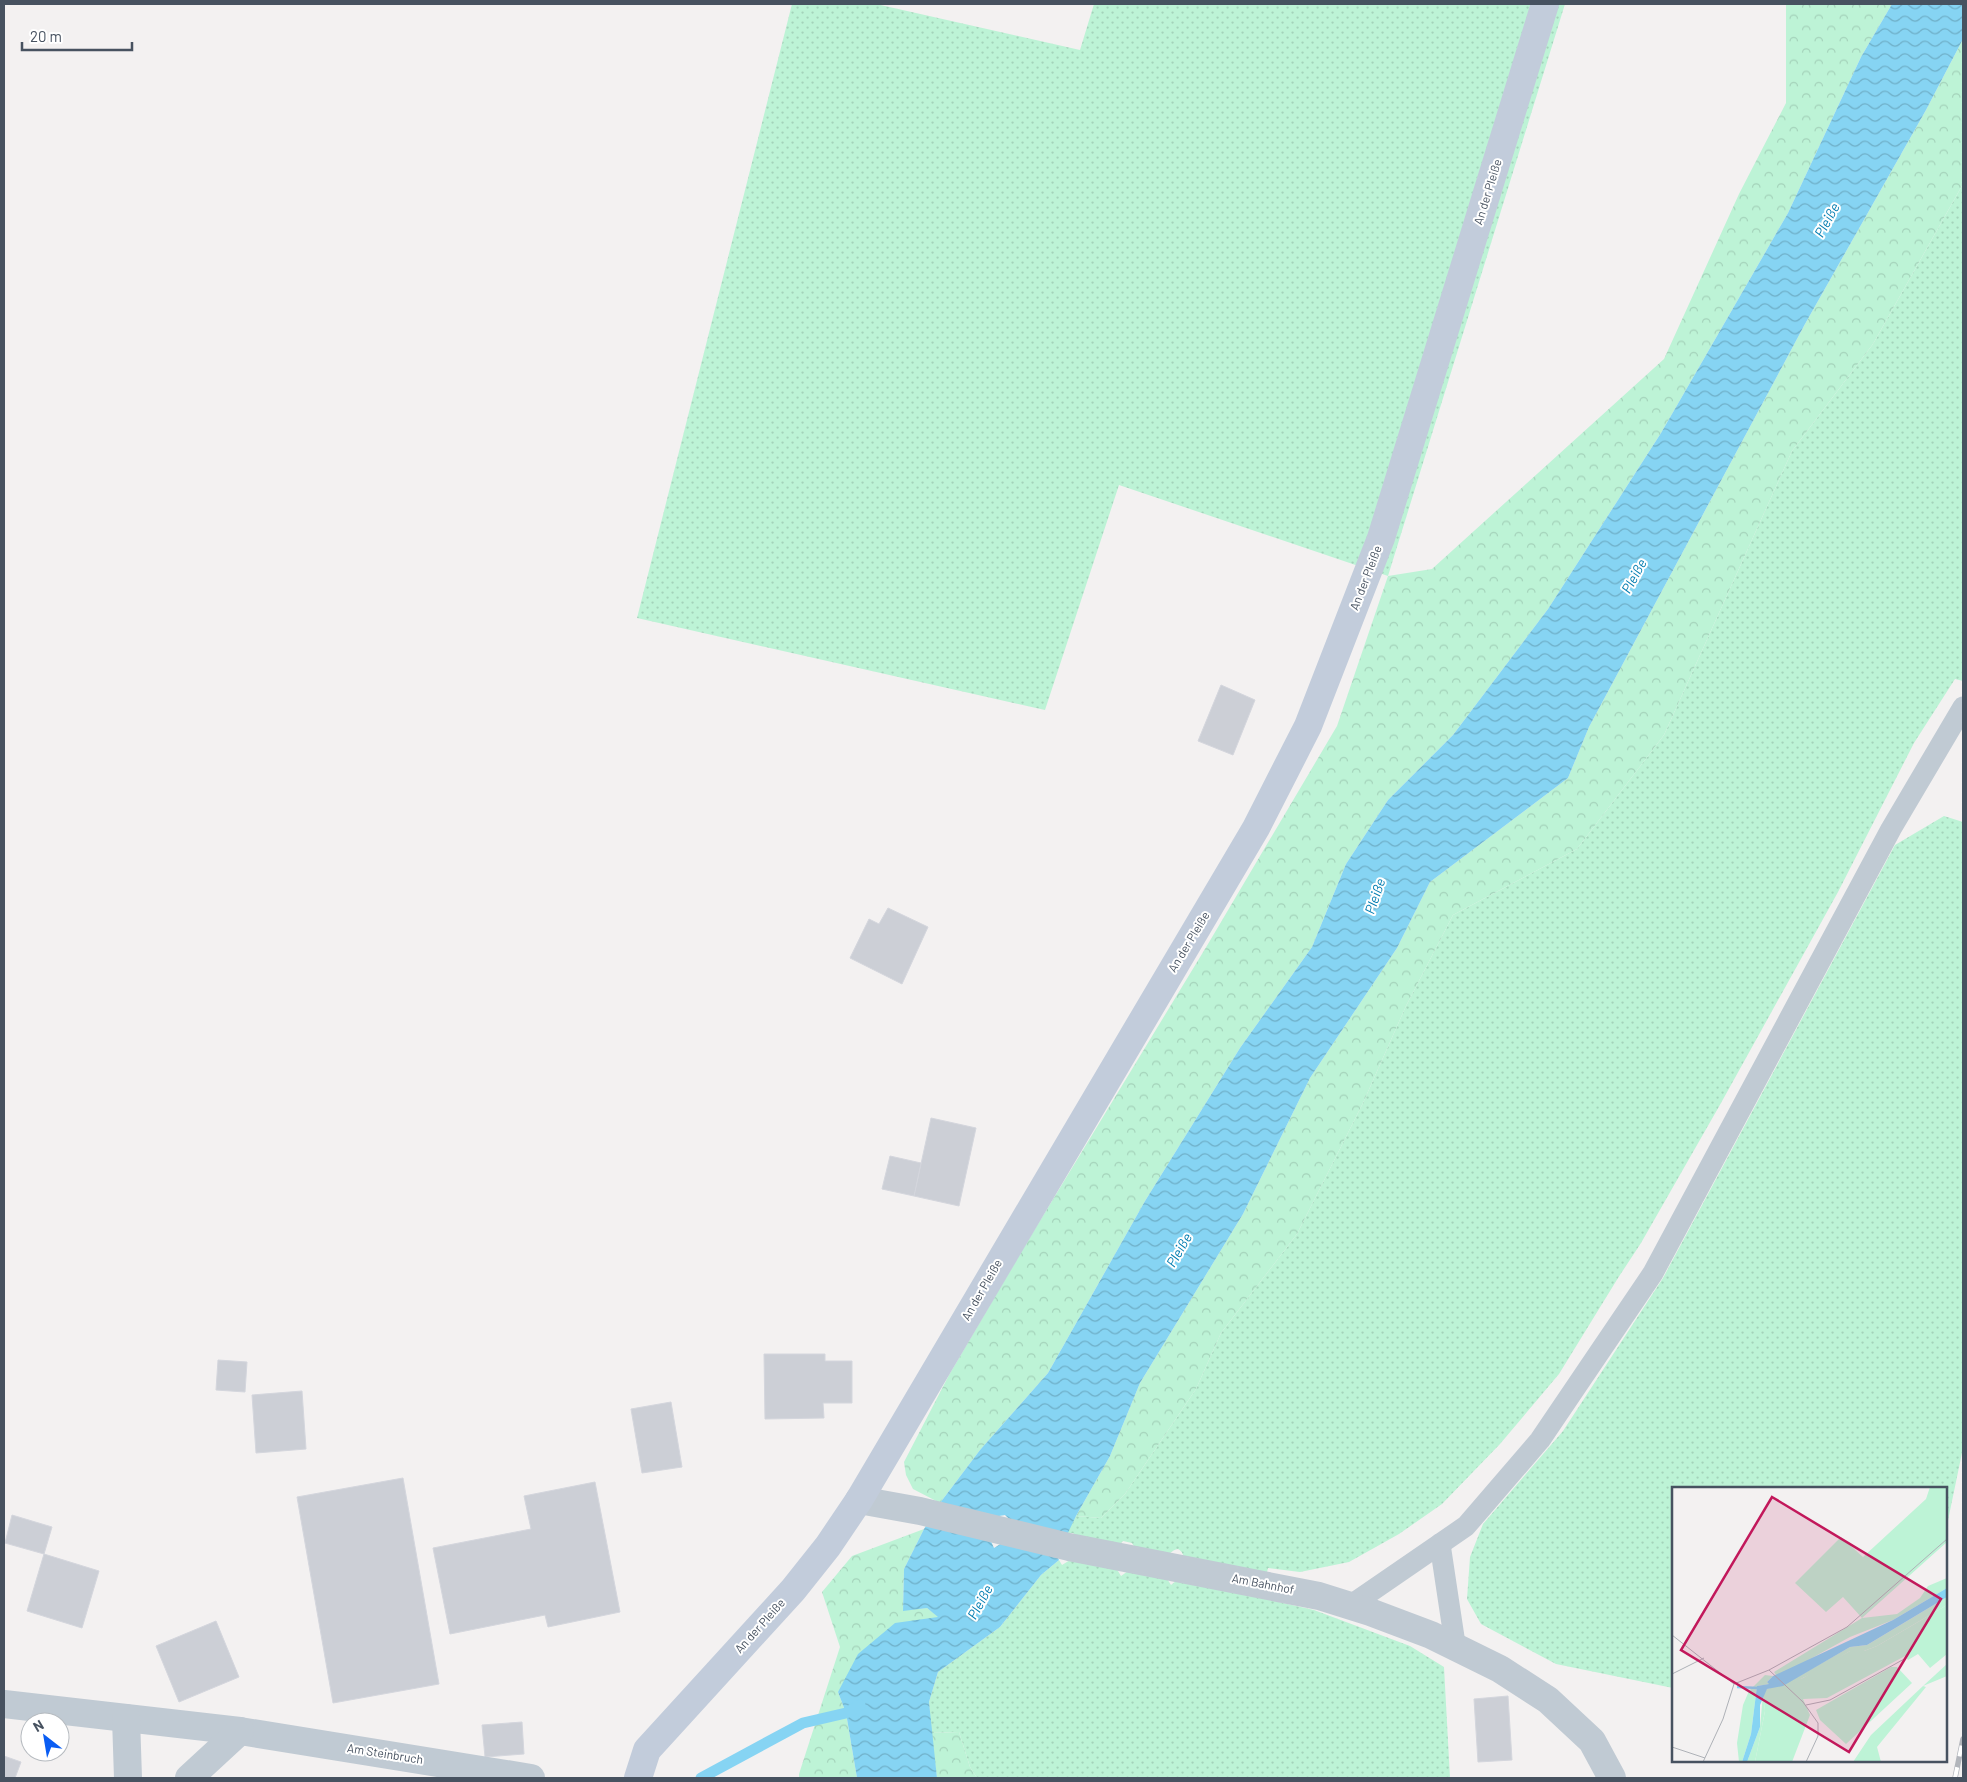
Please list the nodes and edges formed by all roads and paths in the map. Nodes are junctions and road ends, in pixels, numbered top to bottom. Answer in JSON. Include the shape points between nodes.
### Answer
{"nodes":[{"id":1,"x":1545,"y":4,"type":"edge"},
{"id":2,"x":1963,"y":707,"type":"edge"},
{"id":3,"x":859,"y":1500,"type":"junction"},
{"id":4,"x":1440,"y":1544,"type":"junction"},
{"id":5,"x":1352,"y":1607,"type":"junction"},
{"id":6,"x":1452,"y":1646,"type":"junction"},
{"id":7,"x":4,"y":1704,"type":"edge"},
{"id":8,"x":126,"y":1718,"type":"junction"},
{"id":9,"x":240,"y":1730,"type":"junction"},
{"id":10,"x":128,"y":1778,"type":"edge"},
{"id":11,"x":189,"y":1778,"type":"edge"},
{"id":12,"x":531,"y":1778,"type":"edge"},
{"id":13,"x":638,"y":1778,"type":"edge"},
{"id":14,"x":1612,"y":1778,"type":"edge"}],
"edges":[{"from":1,"to":3,"type":"street","name":"An der Pleiße","via":[[1381,538],[1308,726],[1256,828]]},
{"from":2,"to":4,"type":"lane","via":[[1891,829],[1653,1273],[1540,1440],[1466,1526]]},
{"from":3,"to":5,"type":"street","name":"Am Bahnhof","via":[[920,1511],[1069,1548],[1320,1596]]},
{"from":3,"to":13,"type":"street","name":"An der Pleiße","via":[[828,1546],[792,1590],[647,1750]]},
{"from":4,"to":5,"type":"lane"},
{"from":4,"to":6,"type":"lane","via":[[1454,1637]]},
{"from":5,"to":6,"type":"street","name":"Am Bahnhof","via":[[1431,1635]]},
{"from":6,"to":14,"type":"street","name":"Am Bahnhof","via":[[1500,1669],[1548,1700],[1592,1741]]},
{"from":7,"to":8,"type":"street","name":"Am Steinbruch"},
{"from":8,"to":9,"type":"street","name":"Am Steinbruch"},
{"from":8,"to":10,"type":"street"},
{"from":9,"to":11,"type":"street"},
{"from":9,"to":12,"type":"street","name":"Am Steinbruch"}]}
